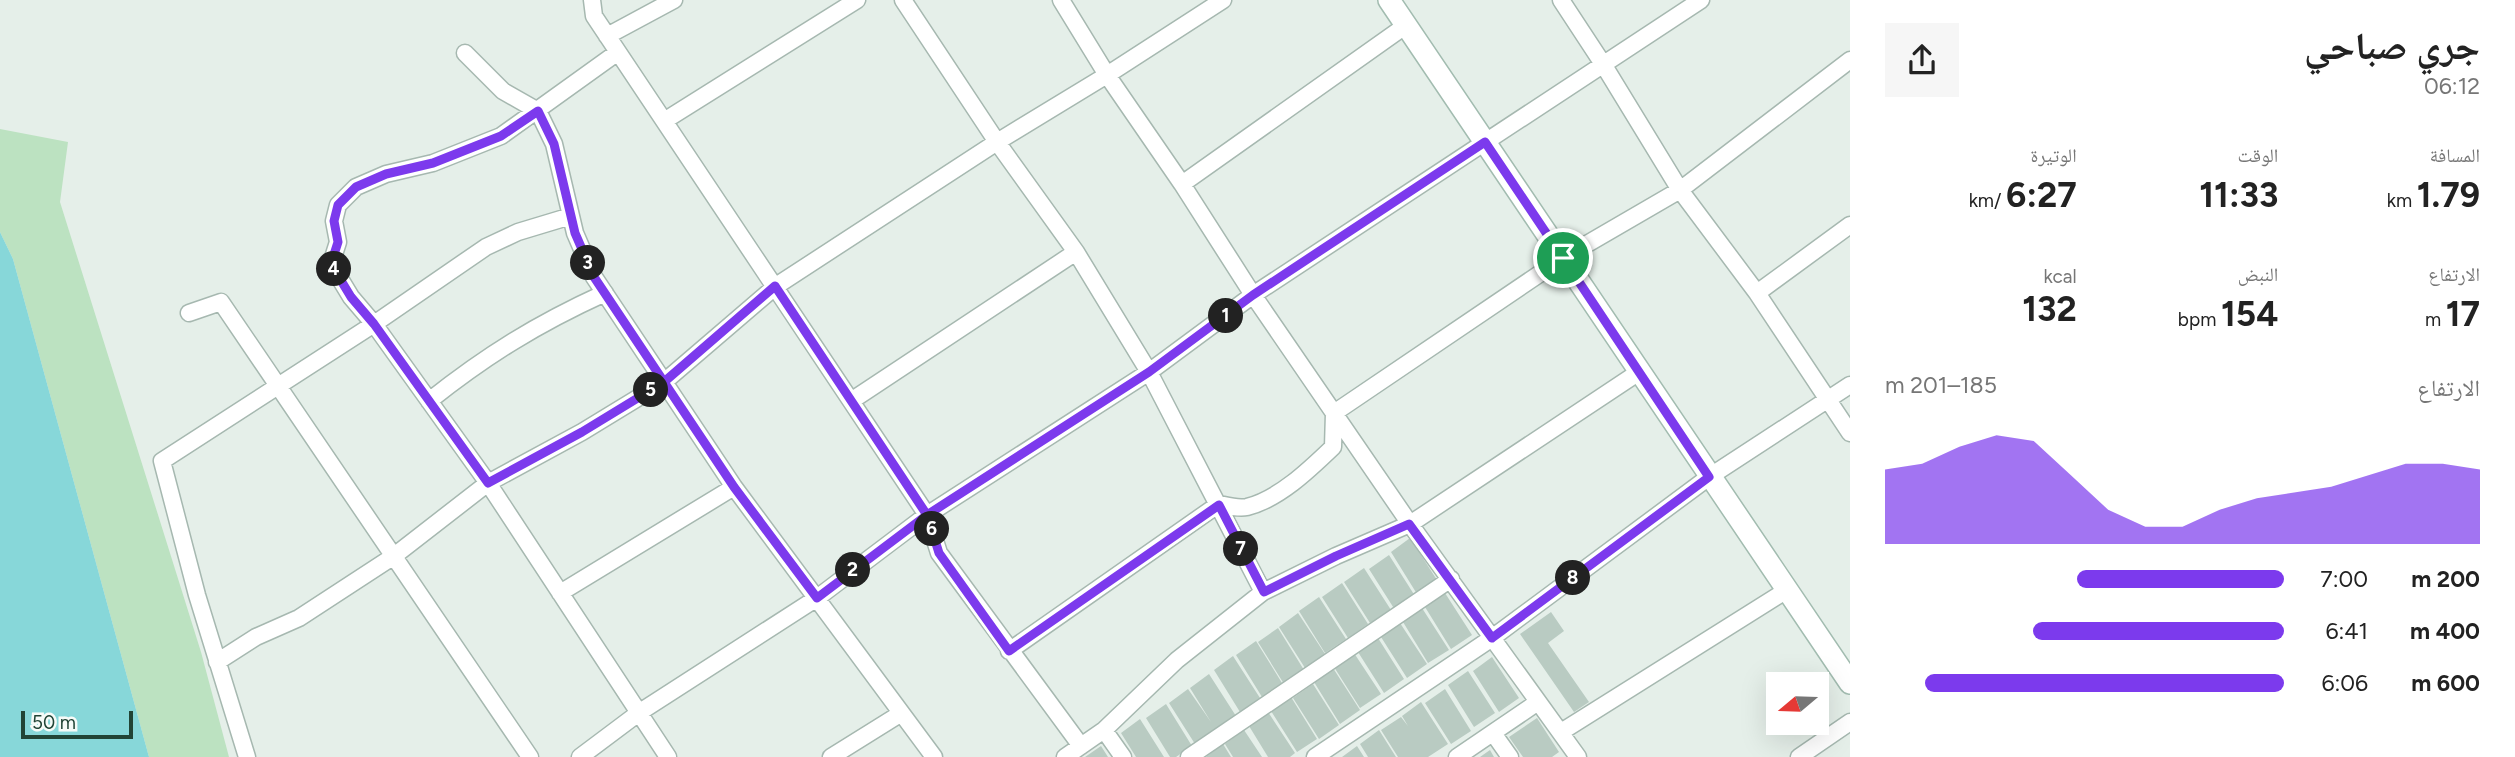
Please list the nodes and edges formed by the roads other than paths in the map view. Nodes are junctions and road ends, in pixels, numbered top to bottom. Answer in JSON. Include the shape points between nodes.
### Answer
{"nodes":[{"id":1,"x":592,"y":0,"type":"edge"},
{"id":2,"x":674,"y":0,"type":"edge"},
{"id":3,"x":857,"y":0,"type":"edge"},
{"id":4,"x":903,"y":0,"type":"edge"},
{"id":5,"x":1061,"y":0,"type":"edge"},
{"id":6,"x":1223,"y":0,"type":"edge"},
{"id":7,"x":1390,"y":0,"type":"edge"},
{"id":8,"x":1561,"y":0,"type":"edge"},
{"id":9,"x":1701,"y":0,"type":"edge"},
{"id":10,"x":1405,"y":26,"type":"junction"},
{"id":11,"x":607,"y":36,"type":"junction"},
{"id":12,"x":618,"y":52,"type":"junction"},
{"id":13,"x":465,"y":53,"type":"dead end"},
{"id":14,"x":1850,"y":60,"type":"edge"},
{"id":15,"x":1603,"y":64,"type":"junction"},
{"id":16,"x":1107,"y":75,"type":"junction"},
{"id":17,"x":538,"y":111,"type":"junction"},
{"id":18,"x":664,"y":121,"type":"junction"},
{"id":19,"x":997,"y":142,"type":"junction"},
{"id":20,"x":1485,"y":142,"type":"junction"},
{"id":21,"x":1182,"y":184,"type":"junction"},
{"id":22,"x":1680,"y":190,"type":"junction"},
{"id":23,"x":571,"y":216,"type":"junction"},
{"id":24,"x":1850,"y":225,"type":"edge"},
{"id":25,"x":1076,"y":252,"type":"junction"},
{"id":26,"x":1563,"y":258,"type":"junction"},
{"id":27,"x":775,"y":286,"type":"junction"},
{"id":28,"x":605,"y":293,"type":"junction"},
{"id":29,"x":1757,"y":293,"type":"junction"},
{"id":30,"x":1253,"y":295,"type":"junction"},
{"id":31,"x":189,"y":313,"type":"dead end"},
{"id":32,"x":374,"y":324,"type":"junction"},
{"id":33,"x":1149,"y":372,"type":"junction"},
{"id":34,"x":1639,"y":372,"type":"junction"},
{"id":35,"x":664,"y":382,"type":"junction"},
{"id":36,"x":1850,"y":385,"type":"edge"},
{"id":37,"x":279,"y":386,"type":"junction"},
{"id":38,"x":1827,"y":399,"type":"junction"},
{"id":39,"x":429,"y":401,"type":"junction"},
{"id":40,"x":851,"y":401,"type":"junction"},
{"id":41,"x":1334,"y":413,"type":"junction"},
{"id":42,"x":1850,"y":433,"type":"edge"},
{"id":43,"x":1709,"y":477,"type":"junction"},
{"id":44,"x":488,"y":483,"type":"junction"},
{"id":45,"x":734,"y":487,"type":"junction"},
{"id":46,"x":1219,"y":505,"type":"junction"},
{"id":47,"x":927,"y":515,"type":"junction"},
{"id":48,"x":1409,"y":524,"type":"junction"},
{"id":49,"x":394,"y":556,"type":"junction"},
{"id":50,"x":1451,"y":579,"type":"junction"},
{"id":51,"x":1787,"y":590,"type":"junction"},
{"id":52,"x":1264,"y":592,"type":"junction"},
{"id":53,"x":560,"y":593,"type":"junction"},
{"id":54,"x":817,"y":598,"type":"junction"},
{"id":55,"x":1492,"y":638,"type":"junction"},
{"id":56,"x":1009,"y":651,"type":"junction"},
{"id":57,"x":216,"y":662,"type":"junction"},
{"id":58,"x":1850,"y":683,"type":"edge"},
{"id":59,"x":1538,"y":702,"type":"junction"},
{"id":60,"x":640,"y":712,"type":"junction"},
{"id":61,"x":900,"y":714,"type":"junction"},
{"id":62,"x":1850,"y":722,"type":"edge"},
{"id":63,"x":1104,"y":730,"type":"junction"},
{"id":64,"x":1561,"y":732,"type":"junction"},
{"id":65,"x":1493,"y":733,"type":"junction"},
{"id":66,"x":1081,"y":746,"type":"junction"},
{"id":67,"x":247,"y":757,"type":"edge"},
{"id":68,"x":530,"y":757,"type":"edge"},
{"id":69,"x":580,"y":757,"type":"edge"},
{"id":70,"x":667,"y":757,"type":"edge"},
{"id":71,"x":831,"y":757,"type":"edge"},
{"id":72,"x":934,"y":757,"type":"edge"},
{"id":73,"x":1065,"y":757,"type":"edge"},
{"id":74,"x":1123,"y":757,"type":"edge"},
{"id":75,"x":1189,"y":757,"type":"edge"},
{"id":76,"x":1315,"y":757,"type":"edge"},
{"id":77,"x":1457,"y":757,"type":"edge"},
{"id":78,"x":1510,"y":757,"type":"edge"},
{"id":79,"x":1578,"y":757,"type":"edge"},
{"id":80,"x":1798,"y":757,"type":"edge"}],
"edges":[{"from":1,"to":11,"type":"street","via":[[594,16]]},
{"from":2,"to":11,"type":"street"},
{"from":3,"to":18,"type":"street"},
{"from":4,"to":19,"type":"street"},
{"from":5,"to":16,"type":"street"},
{"from":6,"to":16,"type":"street"},
{"from":7,"to":10,"type":"street"},
{"from":8,"to":15,"type":"street"},
{"from":9,"to":15,"type":"street"},
{"from":10,"to":20,"type":"street"},
{"from":10,"to":21,"type":"street"},
{"from":11,"to":12,"type":"street"},
{"from":12,"to":17,"type":"street"},
{"from":12,"to":18,"type":"street"},
{"from":13,"to":17,"type":"street","via":[[503,91]]},
{"from":14,"to":22,"type":"street"},
{"from":15,"to":20,"type":"street"},
{"from":15,"to":22,"type":"street"},
{"from":16,"to":19,"type":"street"},
{"from":16,"to":21,"type":"street"},
{"from":17,"to":23,"type":"street","via":[[554,144]]},
{"from":17,"to":32,"type":"street","via":[[501,136],[356,187],[338,205],[334,221],[338,242],[331,264]]},
{"from":18,"to":27,"type":"street"},
{"from":19,"to":25,"type":"street"},
{"from":19,"to":27,"type":"street"},
{"from":20,"to":26,"type":"street"},
{"from":20,"to":30,"type":"street"},
{"from":21,"to":30,"type":"street"},
{"from":22,"to":26,"type":"street"},
{"from":22,"to":29,"type":"street"},
{"from":23,"to":28,"type":"street","via":[[594,277]]},
{"from":23,"to":32,"type":"street","via":[[486,247]]},
{"from":24,"to":29,"type":"street"},
{"from":25,"to":33,"type":"street"},
{"from":25,"to":40,"type":"street"},
{"from":26,"to":34,"type":"street"},
{"from":26,"to":41,"type":"street"},
{"from":27,"to":35,"type":"street"},
{"from":27,"to":40,"type":"street"},
{"from":28,"to":35,"type":"street"},
{"from":28,"to":39,"type":"street","via":[[521,335]]},
{"from":29,"to":38,"type":"street"},
{"from":30,"to":33,"type":"street"},
{"from":30,"to":41,"type":"street"},
{"from":31,"to":37,"type":"street","via":[[221,302]]},
{"from":32,"to":37,"type":"street"},
{"from":32,"to":39,"type":"street"},
{"from":33,"to":46,"type":"street"},
{"from":33,"to":47,"type":"street"},
{"from":34,"to":43,"type":"street"},
{"from":34,"to":48,"type":"street"},
{"from":35,"to":44,"type":"street"},
{"from":35,"to":45,"type":"street"},
{"from":36,"to":38,"type":"street"},
{"from":37,"to":49,"type":"street"},
{"from":37,"to":57,"type":"street","via":[[162,461]]},
{"from":38,"to":42,"type":"street"},
{"from":38,"to":43,"type":"street"},
{"from":39,"to":44,"type":"street"},
{"from":40,"to":47,"type":"street"},
{"from":41,"to":46,"type":"street","via":[[1333,447],[1316,463],[1270,498],[1244,508]]},
{"from":41,"to":48,"type":"street"},
{"from":43,"to":51,"type":"street"},
{"from":43,"to":55,"type":"street"},
{"from":44,"to":49,"type":"street"},
{"from":44,"to":53,"type":"street"},
{"from":45,"to":53,"type":"street"},
{"from":45,"to":54,"type":"street"},
{"from":46,"to":52,"type":"street"},
{"from":46,"to":56,"type":"street"},
{"from":47,"to":54,"type":"street"},
{"from":47,"to":56,"type":"street","via":[[939,553]]},
{"from":48,"to":50,"type":"street"},
{"from":48,"to":52,"type":"street"},
{"from":49,"to":57,"type":"street","via":[[299,618]]},
{"from":49,"to":68,"type":"street"},
{"from":50,"to":55,"type":"street"},
{"from":50,"to":75,"type":"street"},
{"from":51,"to":58,"type":"street"},
{"from":51,"to":64,"type":"street"},
{"from":52,"to":63,"type":"street","via":[[1177,660]]},
{"from":53,"to":60,"type":"street"},
{"from":54,"to":60,"type":"street"},
{"from":54,"to":61,"type":"street"},
{"from":55,"to":59,"type":"street"},
{"from":55,"to":76,"type":"street"},
{"from":56,"to":66,"type":"street"},
{"from":57,"to":67,"type":"street"},
{"from":59,"to":64,"type":"street"},
{"from":59,"to":65,"type":"street"},
{"from":60,"to":69,"type":"street"},
{"from":60,"to":70,"type":"street"},
{"from":61,"to":71,"type":"street"},
{"from":61,"to":72,"type":"street"},
{"from":62,"to":80,"type":"street"},
{"from":63,"to":66,"type":"street"},
{"from":63,"to":74,"type":"street"},
{"from":64,"to":79,"type":"street"},
{"from":65,"to":77,"type":"street"},
{"from":65,"to":78,"type":"street"},
{"from":66,"to":73,"type":"street"}]}
